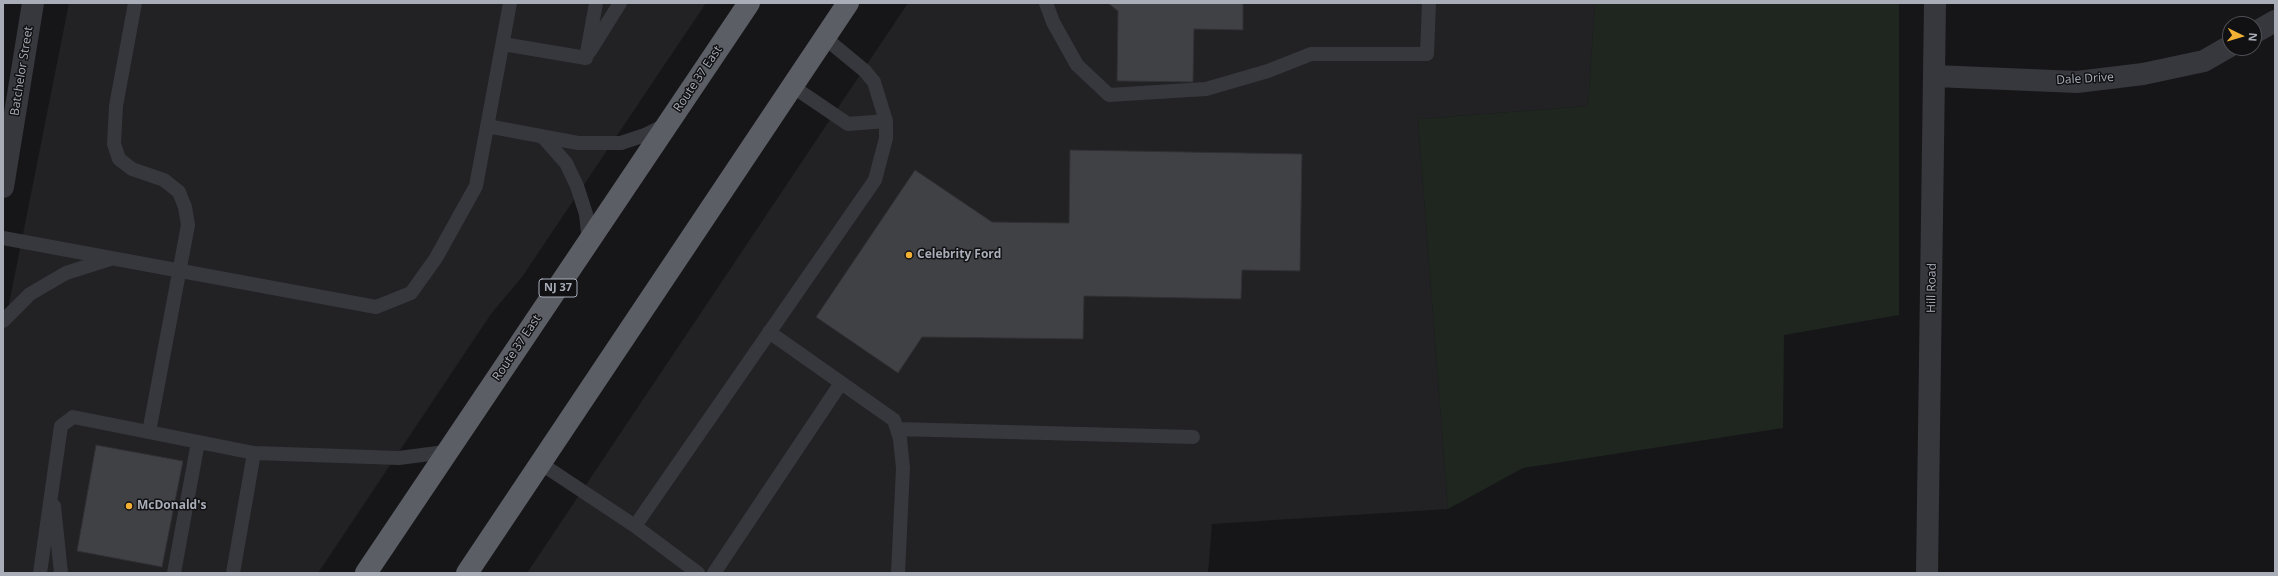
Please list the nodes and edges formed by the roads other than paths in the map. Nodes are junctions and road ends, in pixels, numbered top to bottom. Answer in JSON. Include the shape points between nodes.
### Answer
{"nodes":[{"id":1,"x":32,"y":3,"type":"edge"},
{"id":2,"x":135,"y":3,"type":"edge"},
{"id":3,"x":510,"y":3,"type":"edge"},
{"id":4,"x":596,"y":3,"type":"edge"},
{"id":5,"x":620,"y":3,"type":"edge"},
{"id":6,"x":749,"y":3,"type":"edge"},
{"id":7,"x":848,"y":3,"type":"edge"},
{"id":8,"x":1046,"y":3,"type":"edge"},
{"id":9,"x":1429,"y":3,"type":"edge"},
{"id":10,"x":1935,"y":3,"type":"edge"},
{"id":11,"x":2275,"y":21,"type":"edge"},
{"id":12,"x":2262,"y":28,"type":"edge"},
{"id":13,"x":825,"y":38,"type":"junction"},
{"id":14,"x":502,"y":44,"type":"junction"},
{"id":15,"x":2222,"y":51,"type":"edge"},
{"id":16,"x":586,"y":58,"type":"junction"},
{"id":17,"x":1935,"y":76,"type":"junction"},
{"id":18,"x":792,"y":86,"type":"junction"},
{"id":19,"x":886,"y":121,"type":"junction"},
{"id":20,"x":669,"y":123,"type":"junction"},
{"id":21,"x":487,"y":126,"type":"junction"},
{"id":22,"x":543,"y":137,"type":"junction"},
{"id":23,"x":3,"y":187,"type":"edge"},
{"id":24,"x":3,"y":238,"type":"edge"},
{"id":25,"x":589,"y":242,"type":"junction"},
{"id":26,"x":111,"y":258,"type":"junction"},
{"id":27,"x":181,"y":272,"type":"junction"},
{"id":28,"x":3,"y":321,"type":"edge"},
{"id":29,"x":769,"y":332,"type":"junction"},
{"id":30,"x":841,"y":383,"type":"junction"},
{"id":31,"x":897,"y":429,"type":"junction"},
{"id":32,"x":150,"y":432,"type":"junction"},
{"id":33,"x":1193,"y":437,"type":"dead end"},
{"id":34,"x":198,"y":442,"type":"junction"},
{"id":35,"x":445,"y":452,"type":"junction"},
{"id":36,"x":254,"y":453,"type":"junction"},
{"id":37,"x":540,"y":463,"type":"junction"},
{"id":38,"x":52,"y":482,"type":"junction"},
{"id":39,"x":635,"y":526,"type":"junction"},
{"id":40,"x":40,"y":573,"type":"edge"},
{"id":41,"x":61,"y":573,"type":"edge"},
{"id":42,"x":174,"y":573,"type":"edge"},
{"id":43,"x":233,"y":573,"type":"edge"},
{"id":44,"x":366,"y":573,"type":"edge"},
{"id":45,"x":468,"y":573,"type":"edge"},
{"id":46,"x":698,"y":573,"type":"edge"},
{"id":47,"x":714,"y":573,"type":"edge"},
{"id":48,"x":898,"y":573,"type":"edge"},
{"id":49,"x":1927,"y":573,"type":"edge"}],
"edges":[{"from":1,"to":23,"type":"street","name":"Batchelor Street"},
{"from":2,"to":27,"type":"lane","via":[[116,106],[114,144],[119,159],[132,169],[164,180],[179,192],[188,225]]},
{"from":3,"to":14,"type":"lane"},
{"from":4,"to":16,"type":"lane"},
{"from":5,"to":16,"type":"lane"},
{"from":6,"to":20,"type":"highway","name":"Route 37 East","number":"NJ 37"},
{"from":7,"to":13,"type":"highway"},
{"from":8,"to":9,"type":"lane","via":[[1053,22],[1077,65],[1109,94],[1206,89],[1268,71],[1311,54],[1427,54]]},
{"from":10,"to":17,"type":"street","name":"Hill Road"},
{"from":11,"to":12,"type":"street"},
{"from":13,"to":18,"type":"highway"},
{"from":13,"to":19,"type":"lane","via":[[865,71],[874,82]]},
{"from":14,"to":16,"type":"lane"},
{"from":14,"to":21,"type":"lane"},
{"from":15,"to":17,"type":"street","name":"Dale Drive","via":[[2204,61],[2143,74],[2078,82]]},
{"from":17,"to":49,"type":"street","name":"Hill Road"},
{"from":18,"to":19,"type":"lane","via":[[848,124]]},
{"from":18,"to":37,"type":"highway"},
{"from":19,"to":29,"type":"lane","via":[[886,138],[875,180]]},
{"from":20,"to":22,"type":"lane","via":[[621,143],[574,143]]},
{"from":20,"to":25,"type":"highway","name":"Route 37 East","number":"NJ 37"},
{"from":21,"to":22,"type":"lane"},
{"from":21,"to":27,"type":"lane","via":[[476,186],[436,258],[411,293],[376,307]]},
{"from":22,"to":25,"type":"lane","via":[[566,163],[577,186],[586,214]]},
{"from":24,"to":26,"type":"lane"},
{"from":25,"to":35,"type":"highway","name":"Route 37 East","number":"NJ 37"},
{"from":26,"to":27,"type":"lane"},
{"from":26,"to":28,"type":"lane","via":[[66,273],[30,294]]},
{"from":27,"to":32,"type":"lane"},
{"from":29,"to":30,"type":"lane"},
{"from":29,"to":39,"type":"lane"},
{"from":30,"to":31,"type":"lane","via":[[894,420]]},
{"from":30,"to":47,"type":"lane"},
{"from":31,"to":33,"type":"lane"},
{"from":31,"to":48,"type":"lane","via":[[903,468]]},
{"from":32,"to":34,"type":"lane"},
{"from":32,"to":38,"type":"lane","via":[[73,417],[61,426]]},
{"from":34,"to":36,"type":"lane"},
{"from":34,"to":42,"type":"lane"},
{"from":35,"to":36,"type":"lane","via":[[399,458]]},
{"from":35,"to":44,"type":"highway","name":"Route 37 East","number":"NJ 37"},
{"from":36,"to":43,"type":"lane"},
{"from":37,"to":39,"type":"lane"},
{"from":37,"to":45,"type":"highway"},
{"from":38,"to":40,"type":"lane"},
{"from":38,"to":41,"type":"lane"},
{"from":39,"to":46,"type":"lane"}]}
